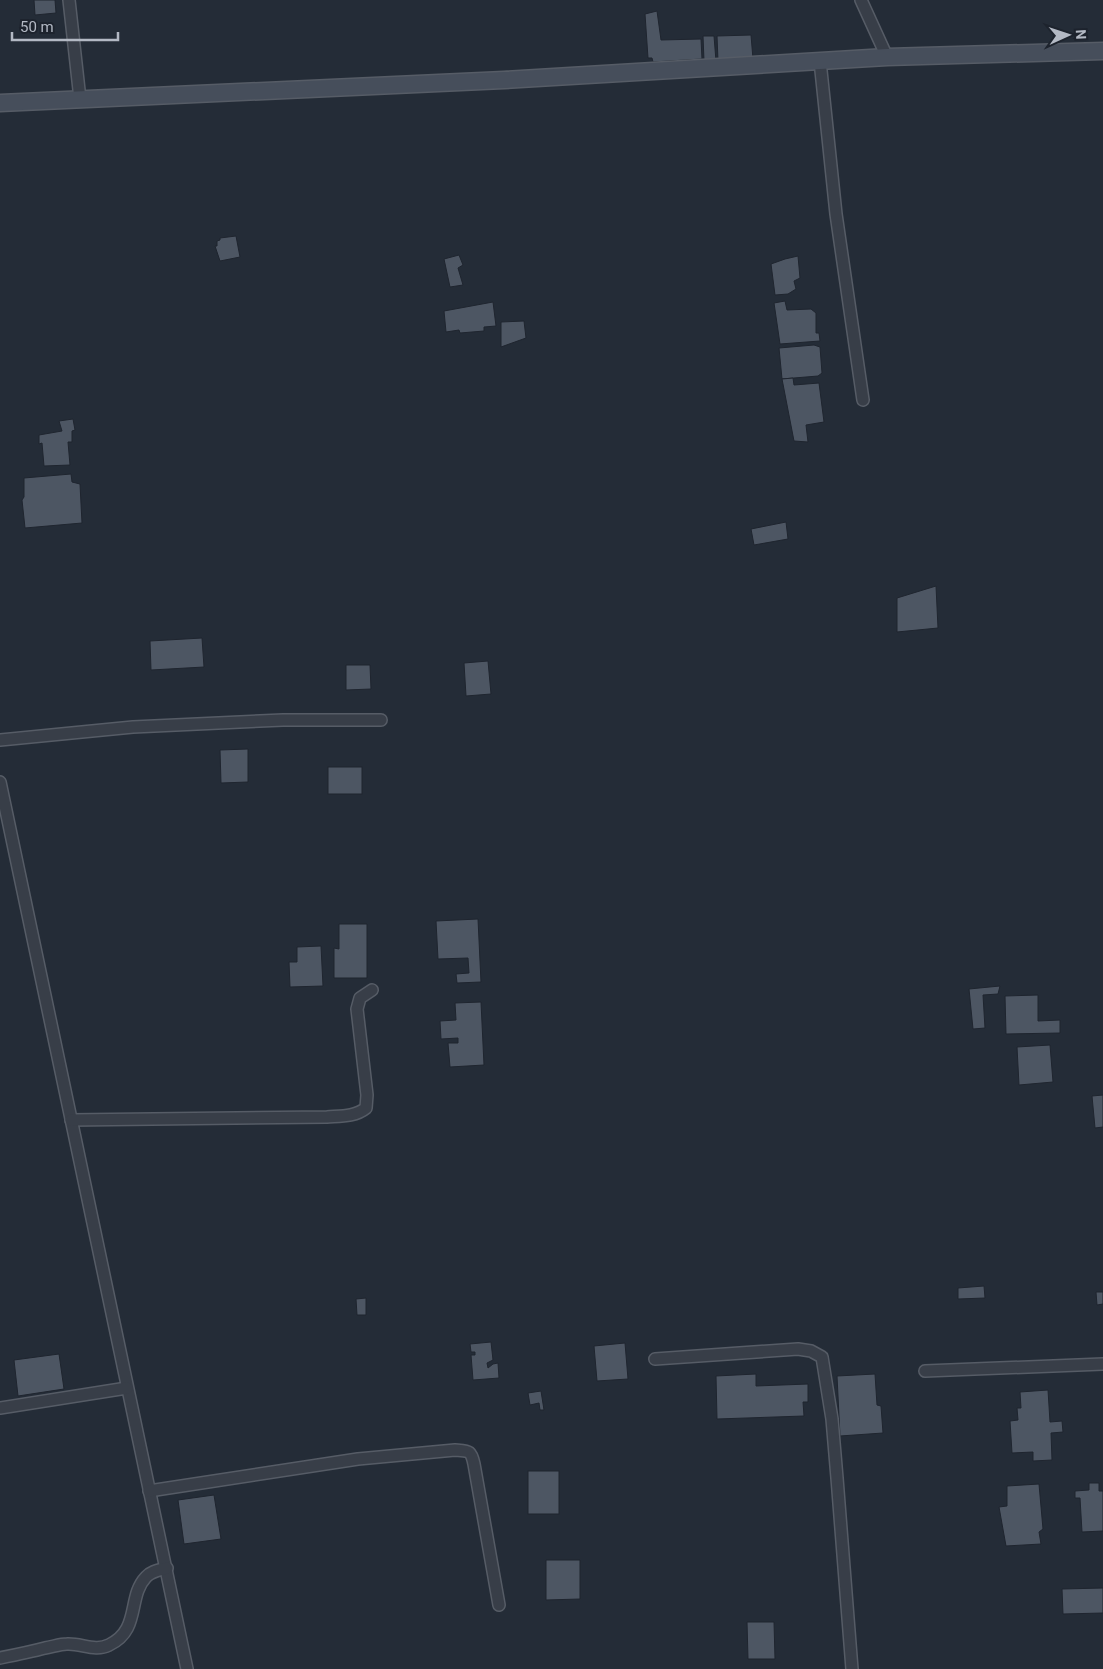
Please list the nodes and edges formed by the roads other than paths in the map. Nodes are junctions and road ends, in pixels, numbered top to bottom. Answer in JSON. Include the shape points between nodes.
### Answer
{"nodes":[{"id":1,"x":69,"y":0,"type":"edge"},
{"id":2,"x":861,"y":0,"type":"edge"},
{"id":3,"x":1103,"y":51,"type":"edge"},
{"id":4,"x":887,"y":57,"type":"junction"},
{"id":5,"x":820,"y":61,"type":"junction"},
{"id":6,"x":80,"y":99,"type":"junction"},
{"id":7,"x":0,"y":103,"type":"edge"},
{"id":8,"x":863,"y":400,"type":"dead end"},
{"id":9,"x":381,"y":720,"type":"dead end"},
{"id":10,"x":0,"y":740,"type":"edge"},
{"id":11,"x":0,"y":782,"type":"edge"},
{"id":12,"x":372,"y":990,"type":"dead end"},
{"id":13,"x":71,"y":1120,"type":"junction"},
{"id":14,"x":655,"y":1358,"type":"dead end"},
{"id":15,"x":1103,"y":1364,"type":"edge"},
{"id":16,"x":925,"y":1371,"type":"dead end"},
{"id":17,"x":127,"y":1388,"type":"junction"},
{"id":18,"x":0,"y":1408,"type":"edge"},
{"id":19,"x":149,"y":1491,"type":"junction"},
{"id":20,"x":167,"y":1568,"type":"junction"},
{"id":21,"x":499,"y":1605,"type":"dead end"},
{"id":22,"x":0,"y":1658,"type":"edge"},
{"id":23,"x":187,"y":1669,"type":"edge"},
{"id":24,"x":852,"y":1669,"type":"edge"}],
"edges":[{"from":1,"to":6,"type":"street"},
{"from":2,"to":4,"type":"street"},
{"from":3,"to":4,"type":"street"},
{"from":4,"to":5,"type":"street"},
{"from":5,"to":6,"type":"street","via":[[504,80]]},
{"from":5,"to":8,"type":"street","via":[[836,214]]},
{"from":6,"to":7,"type":"street"},
{"from":9,"to":10,"type":"street","via":[[283,720],[133,727]]},
{"from":11,"to":13,"type":"street"},
{"from":12,"to":13,"type":"street","via":[[360,998],[357,1008],[367,1095],[366,1108],[360,1113],[327,1117]]},
{"from":13,"to":17,"type":"street"},
{"from":14,"to":24,"type":"street","via":[[798,1349],[822,1357],[836,1458]]},
{"from":15,"to":16,"type":"street"},
{"from":17,"to":18,"type":"street"},
{"from":17,"to":19,"type":"street"},
{"from":19,"to":20,"type":"street"},
{"from":19,"to":21,"type":"street","via":[[358,1459],[467,1451],[472,1454]]},
{"from":20,"to":22,"type":"street","via":[[146,1576],[130,1623],[124,1633],[108,1646],[68,1644]]},
{"from":20,"to":23,"type":"street"}]}
